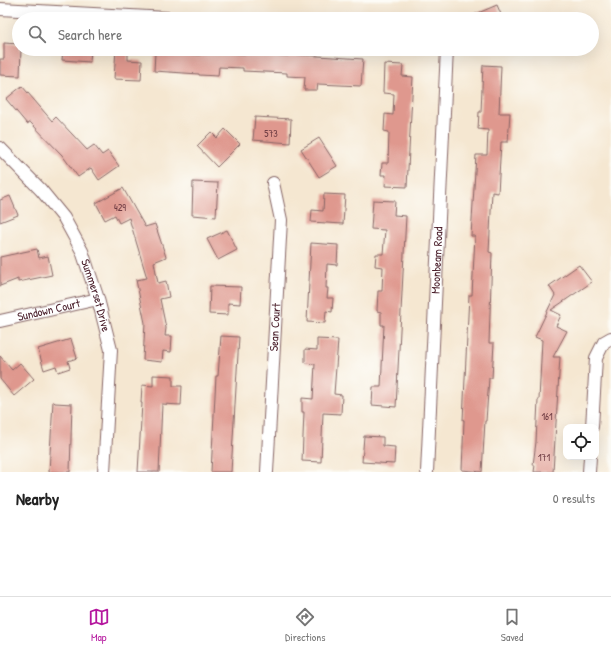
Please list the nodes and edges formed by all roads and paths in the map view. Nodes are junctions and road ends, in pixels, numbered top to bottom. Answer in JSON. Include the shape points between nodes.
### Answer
{"nodes":[{"id":1,"x":0,"y":9,"type":"edge"},
{"id":2,"x":56,"y":12,"type":"edge"},
{"id":3,"x":447,"y":56,"type":"edge"},
{"id":4,"x":0,"y":148,"type":"edge"},
{"id":5,"x":273,"y":183,"type":"dead end"},
{"id":6,"x":98,"y":299,"type":"junction"},
{"id":7,"x":0,"y":321,"type":"edge"},
{"id":8,"x":611,"y":338,"type":"edge"},
{"id":9,"x":592,"y":424,"type":"edge"},
{"id":10,"x":590,"y":460,"type":"edge"},
{"id":11,"x":104,"y":472,"type":"edge"},
{"id":12,"x":267,"y":472,"type":"edge"},
{"id":13,"x":427,"y":472,"type":"edge"},
{"id":14,"x":589,"y":472,"type":"edge"}],
"edges":[{"from":1,"to":2,"type":"street"},
{"from":3,"to":13,"type":"street","name":"Moonbeam Road"},
{"from":4,"to":6,"type":"street","name":"Summerset Drive","via":[[64,218],[82,251]]},
{"from":5,"to":12,"type":"street","name":"Sean Court","via":[[281,220]]},
{"from":6,"to":7,"type":"street","name":"Sundown Court"},
{"from":6,"to":11,"type":"street","name":"Summerset Drive","via":[[111,350]]},
{"from":8,"to":9,"type":"street","via":[[604,342],[596,358]]},
{"from":10,"to":14,"type":"street"}]}
